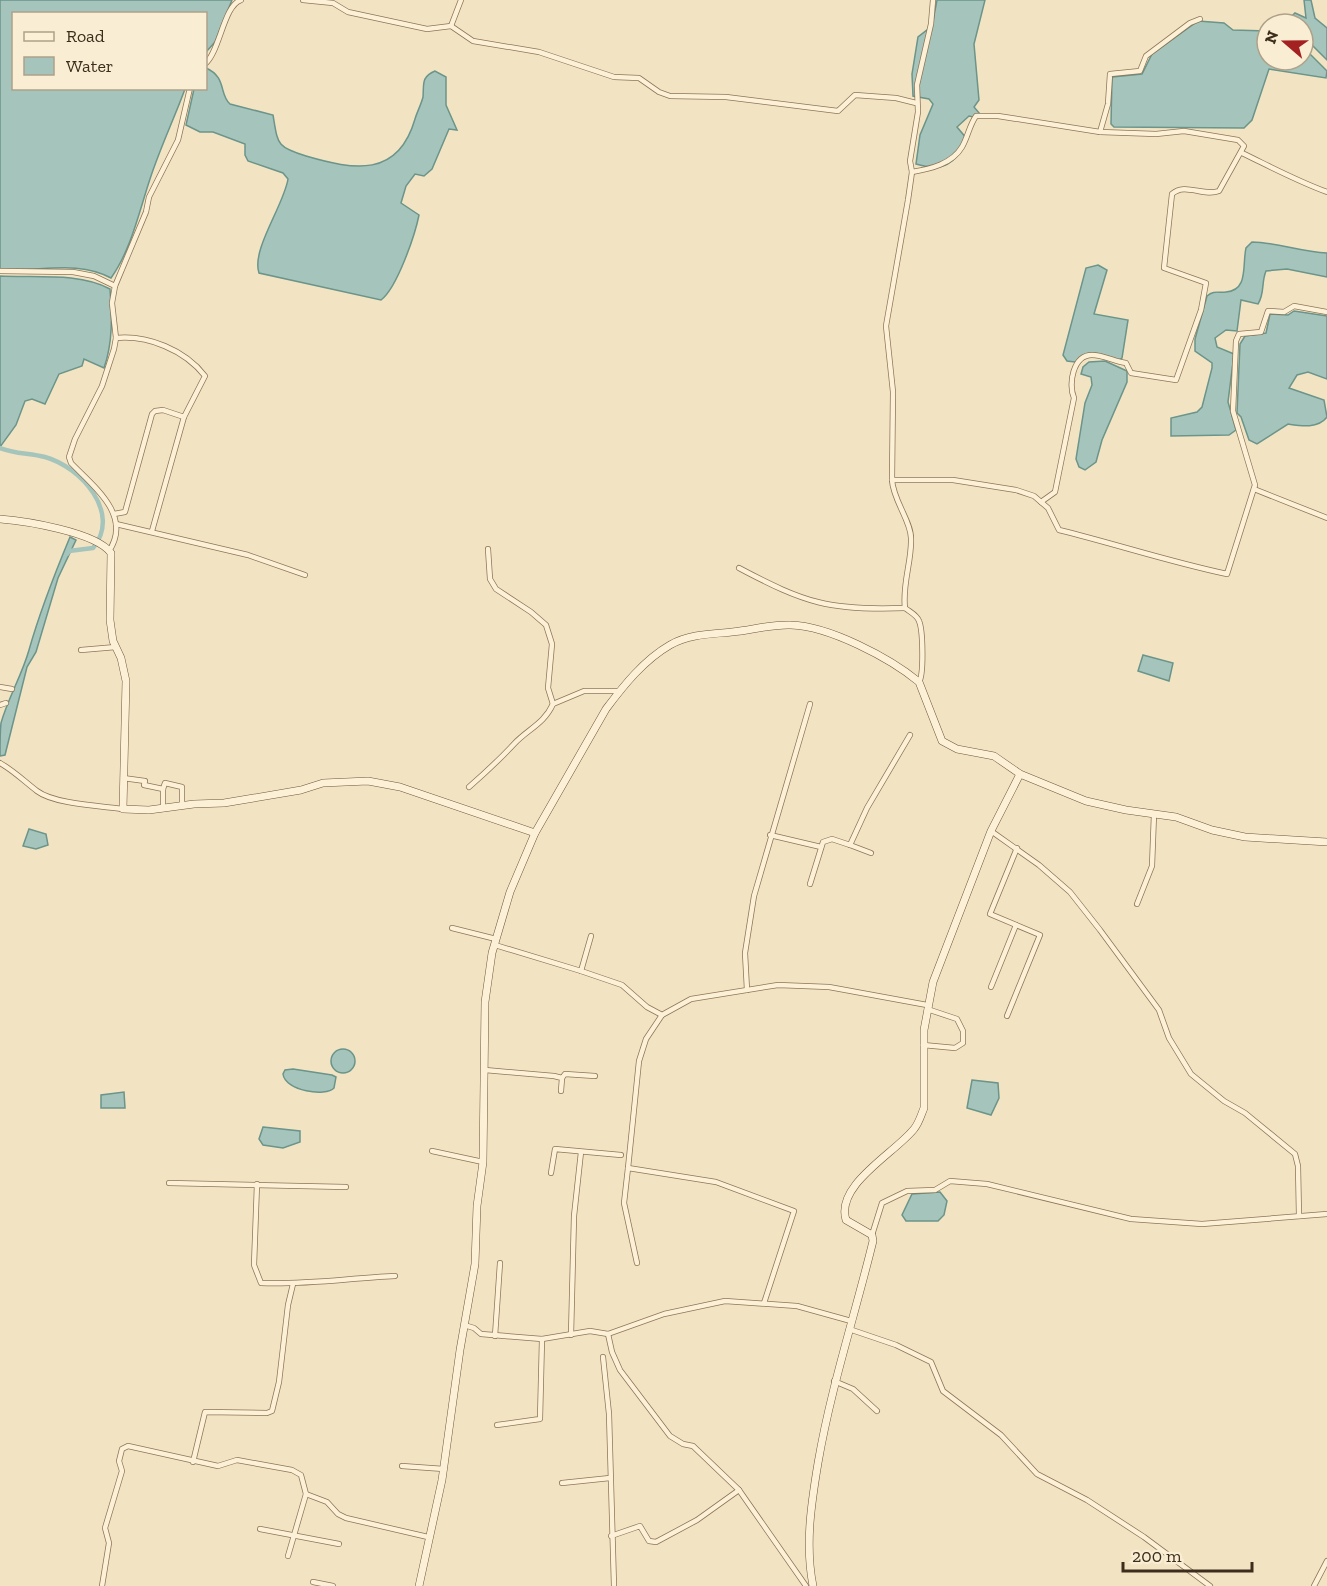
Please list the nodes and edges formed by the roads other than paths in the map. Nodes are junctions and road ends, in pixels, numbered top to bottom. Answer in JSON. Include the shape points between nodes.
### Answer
{"nodes":[{"id":1,"x":242,"y":0,"type":"edge"},
{"id":2,"x":303,"y":0,"type":"edge"},
{"id":3,"x":461,"y":0,"type":"edge"},
{"id":4,"x":933,"y":0,"type":"edge"},
{"id":5,"x":1200,"y":19,"type":"dead end"},
{"id":6,"x":451,"y":26,"type":"junction"},
{"id":7,"x":207,"y":62,"type":"edge"},
{"id":8,"x":190,"y":90,"type":"edge"},
{"id":9,"x":916,"y":103,"type":"junction"},
{"id":10,"x":1100,"y":132,"type":"junction"},
{"id":11,"x":1242,"y":153,"type":"junction"},
{"id":12,"x":912,"y":172,"type":"junction"},
{"id":13,"x":1327,"y":192,"type":"edge"},
{"id":14,"x":0,"y":272,"type":"edge"},
{"id":15,"x":115,"y":286,"type":"junction"},
{"id":16,"x":1327,"y":312,"type":"edge"},
{"id":17,"x":116,"y":338,"type":"junction"},
{"id":18,"x":184,"y":417,"type":"junction"},
{"id":19,"x":892,"y":480,"type":"junction"},
{"id":20,"x":1254,"y":489,"type":"junction"},
{"id":21,"x":1041,"y":502,"type":"junction"},
{"id":22,"x":114,"y":514,"type":"junction"},
{"id":23,"x":1327,"y":518,"type":"edge"},
{"id":24,"x":0,"y":519,"type":"edge"},
{"id":25,"x":116,"y":524,"type":"junction"},
{"id":26,"x":152,"y":531,"type":"junction"},
{"id":27,"x":107,"y":549,"type":"junction"},
{"id":28,"x":488,"y":549,"type":"dead end"},
{"id":29,"x":739,"y":568,"type":"dead end"},
{"id":30,"x":305,"y":575,"type":"dead end"},
{"id":31,"x":905,"y":608,"type":"junction"},
{"id":32,"x":116,"y":648,"type":"junction"},
{"id":33,"x":81,"y":650,"type":"dead end"},
{"id":34,"x":919,"y":682,"type":"junction"},
{"id":35,"x":0,"y":687,"type":"edge"},
{"id":36,"x":12,"y":689,"type":"dead end"},
{"id":37,"x":619,"y":691,"type":"junction"},
{"id":38,"x":553,"y":704,"type":"junction"},
{"id":39,"x":810,"y":704,"type":"dead end"},
{"id":40,"x":910,"y":735,"type":"dead end"},
{"id":41,"x":0,"y":763,"type":"edge"},
{"id":42,"x":1020,"y":774,"type":"junction"},
{"id":43,"x":123,"y":778,"type":"junction"},
{"id":44,"x":470,"y":787,"type":"dead end"},
{"id":45,"x":164,"y":789,"type":"junction"},
{"id":46,"x":182,"y":805,"type":"junction"},
{"id":47,"x":163,"y":809,"type":"junction"},
{"id":48,"x":123,"y":810,"type":"junction"},
{"id":49,"x":1154,"y":814,"type":"junction"},
{"id":50,"x":992,"y":828,"type":"junction"},
{"id":51,"x":535,"y":833,"type":"junction"},
{"id":52,"x":770,"y":835,"type":"junction"},
{"id":53,"x":1327,"y":842,"type":"edge"},
{"id":54,"x":850,"y":844,"type":"junction"},
{"id":55,"x":821,"y":847,"type":"junction"},
{"id":56,"x":1017,"y":848,"type":"junction"},
{"id":57,"x":871,"y":853,"type":"dead end"},
{"id":58,"x":810,"y":884,"type":"dead end"},
{"id":59,"x":1137,"y":904,"type":"dead end"},
{"id":60,"x":1016,"y":925,"type":"junction"},
{"id":61,"x":452,"y":928,"type":"dead end"},
{"id":62,"x":591,"y":936,"type":"dead end"},
{"id":63,"x":495,"y":942,"type":"junction"},
{"id":64,"x":581,"y":971,"type":"junction"},
{"id":65,"x":991,"y":987,"type":"dead end"},
{"id":66,"x":747,"y":990,"type":"junction"},
{"id":67,"x":927,"y":1007,"type":"junction"},
{"id":68,"x":662,"y":1015,"type":"junction"},
{"id":69,"x":1007,"y":1016,"type":"dead end"},
{"id":70,"x":923,"y":1045,"type":"junction"},
{"id":71,"x":485,"y":1070,"type":"junction"},
{"id":72,"x":595,"y":1076,"type":"dead end"},
{"id":73,"x":562,"y":1078,"type":"junction"},
{"id":74,"x":561,"y":1091,"type":"dead end"},
{"id":75,"x":432,"y":1151,"type":"dead end"},
{"id":76,"x":582,"y":1152,"type":"junction"},
{"id":77,"x":621,"y":1155,"type":"dead end"},
{"id":78,"x":483,"y":1162,"type":"junction"},
{"id":79,"x":628,"y":1168,"type":"junction"},
{"id":80,"x":551,"y":1173,"type":"dead end"},
{"id":81,"x":169,"y":1183,"type":"dead end"},
{"id":82,"x":257,"y":1184,"type":"junction"},
{"id":83,"x":346,"y":1187,"type":"dead end"},
{"id":84,"x":1327,"y":1214,"type":"edge"},
{"id":85,"x":1299,"y":1216,"type":"junction"},
{"id":86,"x":872,"y":1235,"type":"junction"},
{"id":87,"x":500,"y":1263,"type":"dead end"},
{"id":88,"x":638,"y":1263,"type":"dead end"},
{"id":89,"x":394,"y":1276,"type":"dead end"},
{"id":90,"x":293,"y":1284,"type":"junction"},
{"id":91,"x":764,"y":1303,"type":"junction"},
{"id":92,"x":851,"y":1321,"type":"junction"},
{"id":93,"x":465,"y":1325,"type":"junction"},
{"id":94,"x":849,"y":1329,"type":"junction"},
{"id":95,"x":570,"y":1335,"type":"junction"},
{"id":96,"x":608,"y":1335,"type":"junction"},
{"id":97,"x":495,"y":1336,"type":"junction"},
{"id":98,"x":542,"y":1339,"type":"junction"},
{"id":99,"x":603,"y":1357,"type":"dead end"},
{"id":100,"x":834,"y":1381,"type":"junction"},
{"id":101,"x":877,"y":1411,"type":"dead end"},
{"id":102,"x":497,"y":1425,"type":"dead end"},
{"id":103,"x":193,"y":1462,"type":"junction"},
{"id":104,"x":402,"y":1466,"type":"dead end"},
{"id":105,"x":444,"y":1469,"type":"junction"},
{"id":106,"x":610,"y":1478,"type":"junction"},
{"id":107,"x":562,"y":1483,"type":"dead end"},
{"id":108,"x":739,"y":1490,"type":"junction"},
{"id":109,"x":306,"y":1494,"type":"junction"},
{"id":110,"x":260,"y":1528,"type":"dead end"},
{"id":111,"x":293,"y":1536,"type":"junction"},
{"id":112,"x":611,"y":1536,"type":"junction"},
{"id":113,"x":428,"y":1537,"type":"junction"},
{"id":114,"x":339,"y":1544,"type":"dead end"},
{"id":115,"x":288,"y":1556,"type":"dead end"},
{"id":116,"x":1327,"y":1561,"type":"edge"},
{"id":117,"x":313,"y":1582,"type":"dead end"},
{"id":118,"x":102,"y":1586,"type":"edge"},
{"id":119,"x":333,"y":1586,"type":"edge"},
{"id":120,"x":419,"y":1586,"type":"edge"},
{"id":121,"x":614,"y":1586,"type":"edge"},
{"id":122,"x":806,"y":1586,"type":"edge"},
{"id":123,"x":813,"y":1586,"type":"edge"},
{"id":124,"x":1210,"y":1586,"type":"edge"},
{"id":125,"x":1314,"y":1586,"type":"edge"}],
"edges":[{"from":1,"to":7,"type":"street","via":[[233,5]]},
{"from":2,"to":6,"type":"street","via":[[333,3],[348,12],[427,29]]},
{"from":3,"to":6,"type":"street"},
{"from":4,"to":9,"type":"street"},
{"from":5,"to":10,"type":"street","via":[[1190,22],[1146,56],[1140,71],[1110,74],[1108,104]]},
{"from":6,"to":9,"type":"street","via":[[473,41],[539,52],[614,77],[639,78],[670,96],[726,97],[838,111],[855,95]]},
{"from":8,"to":15,"type":"street","via":[[178,140],[149,197]]},
{"from":9,"to":12,"type":"street"},
{"from":10,"to":11,"type":"street","via":[[1184,131],[1217,135],[1238,140],[1244,146]]},
{"from":10,"to":12,"type":"street","via":[[976,116],[952,159],[928,170]]},
{"from":11,"to":13,"type":"street","via":[[1291,179]]},
{"from":11,"to":21,"type":"street","via":[[1219,191],[1210,194],[1184,188],[1172,194],[1164,268],[1206,284],[1176,380],[1131,373],[1126,363],[1091,354],[1082,358],[1072,374],[1070,388],[1074,398],[1055,492]]},
{"from":12,"to":19,"type":"street","via":[[886,326],[893,392]]},
{"from":14,"to":15,"type":"street","via":[[83,273]]},
{"from":15,"to":17,"type":"street","via":[[112,303]]},
{"from":16,"to":20,"type":"street","via":[[1294,306],[1284,312],[1268,311],[1261,332],[1239,334],[1236,341],[1233,411]]},
{"from":17,"to":18,"type":"street","via":[[135,336],[184,356],[198,367],[205,376]]},
{"from":17,"to":22,"type":"street","via":[[102,386],[69,457],[100,490]]},
{"from":18,"to":22,"type":"street","via":[[164,410],[152,414],[125,512]]},
{"from":18,"to":26,"type":"street"},
{"from":19,"to":21,"type":"street","via":[[953,480],[1016,490]]},
{"from":19,"to":31,"type":"street","via":[[911,536]]},
{"from":20,"to":21,"type":"street","via":[[1227,574],[1059,530]]},
{"from":20,"to":23,"type":"street"},
{"from":22,"to":25,"type":"street"},
{"from":24,"to":27,"type":"main road","via":[[30,521]]},
{"from":25,"to":26,"type":"street"},
{"from":25,"to":27,"type":"street"},
{"from":26,"to":30,"type":"street","via":[[248,555]]},
{"from":27,"to":32,"type":"main road","via":[[110,620]]},
{"from":28,"to":38,"type":"street","via":[[490,579],[496,589],[546,626],[552,644],[547,672]]},
{"from":29,"to":31,"type":"street","via":[[785,592],[828,606]]},
{"from":31,"to":34,"type":"street","via":[[916,616],[920,626]]},
{"from":32,"to":33,"type":"street"},
{"from":32,"to":43,"type":"main road","via":[[126,681]]},
{"from":34,"to":37,"type":"main road","via":[[862,646],[790,624],[685,639],[657,654]]},
{"from":34,"to":42,"type":"main road","via":[[942,741],[957,749],[994,756]]},
{"from":35,"to":36,"type":"street"},
{"from":37,"to":38,"type":"street","via":[[584,691]]},
{"from":37,"to":51,"type":"main road","via":[[594,727]]},
{"from":38,"to":44,"type":"street","via":[[540,725],[515,743]]},
{"from":39,"to":52,"type":"street"},
{"from":40,"to":54,"type":"street"},
{"from":41,"to":48,"type":"street","via":[[54,798]]},
{"from":42,"to":49,"type":"main road","via":[[1086,801]]},
{"from":42,"to":50,"type":"main road"},
{"from":43,"to":45,"type":"street"},
{"from":43,"to":48,"type":"main road"},
{"from":45,"to":46,"type":"street","via":[[165,783],[182,787]]},
{"from":45,"to":47,"type":"street"},
{"from":46,"to":47,"type":"main road"},
{"from":46,"to":51,"type":"main road","via":[[224,803],[323,783],[368,781],[400,786]]},
{"from":47,"to":48,"type":"main road"},
{"from":49,"to":53,"type":"main road","via":[[1245,837]]},
{"from":49,"to":59,"type":"street","via":[[1152,866]]},
{"from":50,"to":56,"type":"street"},
{"from":50,"to":67,"type":"main road"},
{"from":51,"to":63,"type":"main road","via":[[510,891]]},
{"from":52,"to":55,"type":"street"},
{"from":52,"to":66,"type":"street","via":[[754,896],[745,953]]},
{"from":54,"to":55,"type":"street","via":[[826,839]]},
{"from":54,"to":57,"type":"street"},
{"from":55,"to":58,"type":"street"},
{"from":56,"to":60,"type":"street","via":[[990,914]]},
{"from":56,"to":85,"type":"street","via":[[1070,892],[1100,930],[1159,1011],[1169,1038],[1191,1074],[1295,1154]]},
{"from":60,"to":65,"type":"street"},
{"from":60,"to":69,"type":"street","via":[[1040,935]]},
{"from":61,"to":63,"type":"street"},
{"from":62,"to":64,"type":"street"},
{"from":63,"to":64,"type":"street"},
{"from":63,"to":71,"type":"main road","via":[[485,1002]]},
{"from":64,"to":68,"type":"street","via":[[622,985]]},
{"from":66,"to":67,"type":"street","via":[[778,985],[830,987]]},
{"from":66,"to":68,"type":"street","via":[[691,999]]},
{"from":67,"to":70,"type":"main road"},
{"from":67,"to":70,"type":"street","via":[[957,1018],[963,1043],[955,1048]]},
{"from":68,"to":79,"type":"street","via":[[646,1039],[639,1061]]},
{"from":70,"to":86,"type":"main road","via":[[924,1108],[920,1119],[914,1130],[866,1173],[844,1207],[846,1220]]},
{"from":71,"to":73,"type":"street"},
{"from":71,"to":78,"type":"main road"},
{"from":72,"to":73,"type":"street","via":[[565,1074]]},
{"from":73,"to":74,"type":"street"},
{"from":75,"to":78,"type":"street"},
{"from":76,"to":77,"type":"street"},
{"from":76,"to":80,"type":"street","via":[[555,1149]]},
{"from":76,"to":95,"type":"street","via":[[574,1216]]},
{"from":78,"to":93,"type":"main road","via":[[475,1264]]},
{"from":79,"to":88,"type":"street","via":[[624,1203]]},
{"from":79,"to":91,"type":"street","via":[[716,1182],[794,1210]]},
{"from":81,"to":82,"type":"street"},
{"from":82,"to":83,"type":"street"},
{"from":82,"to":90,"type":"street","via":[[255,1270],[261,1282]]},
{"from":84,"to":85,"type":"street"},
{"from":85,"to":86,"type":"street","via":[[1202,1224],[1131,1219],[987,1184],[950,1181],[935,1190],[907,1191],[882,1203]]},
{"from":86,"to":92,"type":"main road"},
{"from":87,"to":97,"type":"street"},
{"from":89,"to":90,"type":"street"},
{"from":90,"to":103,"type":"street","via":[[272,1411],[205,1412]]},
{"from":91,"to":92,"type":"street","via":[[797,1306]]},
{"from":91,"to":96,"type":"street","via":[[724,1301],[664,1314]]},
{"from":92,"to":94,"type":"main road"},
{"from":93,"to":97,"type":"street"},
{"from":93,"to":105,"type":"main road"},
{"from":94,"to":100,"type":"main road"},
{"from":94,"to":124,"type":"street","via":[[931,1362],[943,1391],[1001,1435],[1036,1474],[1087,1500]]},
{"from":95,"to":96,"type":"street","via":[[590,1331]]},
{"from":95,"to":98,"type":"street"},
{"from":96,"to":108,"type":"street","via":[[620,1370],[670,1436],[693,1446]]},
{"from":97,"to":98,"type":"street"},
{"from":98,"to":102,"type":"street","via":[[540,1419]]},
{"from":99,"to":106,"type":"street"},
{"from":100,"to":101,"type":"street","via":[[853,1389]]},
{"from":100,"to":123,"type":"main road","via":[[812,1500],[808,1555]]},
{"from":103,"to":109,"type":"street","via":[[223,1466],[237,1460],[291,1470],[301,1475]]},
{"from":103,"to":118,"type":"street","via":[[123,1447],[122,1471],[105,1528],[109,1543]]},
{"from":104,"to":105,"type":"street"},
{"from":105,"to":113,"type":"main road"},
{"from":106,"to":107,"type":"street"},
{"from":106,"to":112,"type":"street"},
{"from":108,"to":112,"type":"street","via":[[697,1520],[656,1542],[649,1541],[640,1526]]},
{"from":108,"to":122,"type":"street"},
{"from":109,"to":111,"type":"street"},
{"from":109,"to":113,"type":"street","via":[[323,1500],[346,1518]]},
{"from":110,"to":111,"type":"street"},
{"from":111,"to":114,"type":"street"},
{"from":111,"to":115,"type":"street"},
{"from":112,"to":121,"type":"street"},
{"from":113,"to":120,"type":"main road"},
{"from":116,"to":125,"type":"street"},
{"from":117,"to":119,"type":"street"}]}
